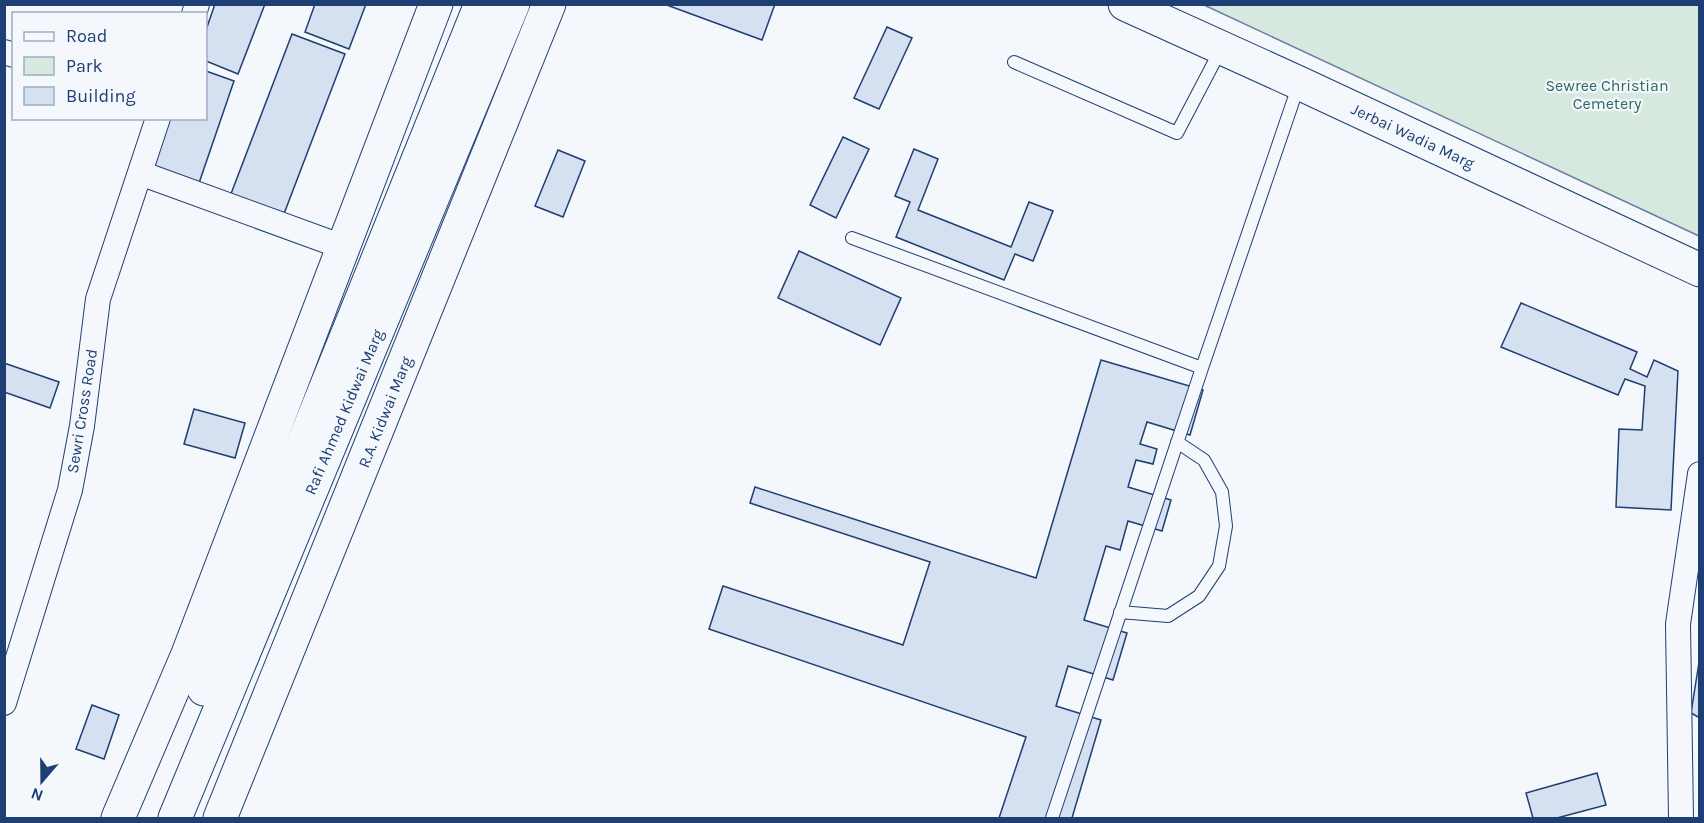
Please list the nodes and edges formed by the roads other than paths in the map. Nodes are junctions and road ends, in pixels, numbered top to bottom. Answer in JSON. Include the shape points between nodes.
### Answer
{"nodes":[{"id":1,"x":436,"y":4,"type":"edge"},
{"id":2,"x":481,"y":4,"type":"edge"},
{"id":3,"x":513,"y":4,"type":"edge"},
{"id":4,"x":549,"y":4,"type":"edge"},
{"id":5,"x":1125,"y":4,"type":"edge"},
{"id":6,"x":1221,"y":48,"type":"junction"},
{"id":7,"x":1014,"y":62,"type":"dead end"},
{"id":8,"x":1299,"y":83,"type":"junction"},
{"id":9,"x":157,"y":120,"type":"edge"},
{"id":10,"x":140,"y":173,"type":"junction"},
{"id":11,"x":852,"y":238,"type":"dead end"},
{"id":12,"x":343,"y":247,"type":"junction"},
{"id":13,"x":1700,"y":270,"type":"edge"},
{"id":14,"x":1202,"y":368,"type":"junction"},
{"id":15,"x":1177,"y":442,"type":"junction"},
{"id":16,"x":1700,"y":474,"type":"edge"},
{"id":17,"x":1120,"y":612,"type":"junction"},
{"id":18,"x":4,"y":703,"type":"edge"},
{"id":19,"x":118,"y":819,"type":"edge"},
{"id":20,"x":152,"y":819,"type":"edge"},
{"id":21,"x":175,"y":819,"type":"edge"},
{"id":22,"x":220,"y":819,"type":"edge"},
{"id":23,"x":1052,"y":819,"type":"edge"},
{"id":24,"x":1682,"y":819,"type":"edge"}],
"edges":[{"from":1,"to":12,"type":"main road"},
{"from":2,"to":20,"type":"main road"},
{"from":3,"to":21,"type":"main road","name":"Rafi Ahmed Kidwai Marg"},
{"from":4,"to":22,"type":"main road","name":"R.A. Kidwai Marg"},
{"from":5,"to":6,"type":"main road","name":"Jerbai Wadia Marg"},
{"from":6,"to":7,"type":"lane","via":[[1177,133]]},
{"from":6,"to":8,"type":"main road","name":"Jerbai Wadia Marg"},
{"from":8,"to":13,"type":"main road","name":"Jerbai Wadia Marg"},
{"from":8,"to":14,"type":"lane"},
{"from":9,"to":10,"type":"street","name":"Sewri Cross Road"},
{"from":10,"to":12,"type":"street"},
{"from":10,"to":18,"type":"street","name":"Sewri Cross Road","via":[[98,299],[70,490]]},
{"from":11,"to":14,"type":"lane"},
{"from":12,"to":19,"type":"main road","via":[[188,654]]},
{"from":14,"to":15,"type":"lane"},
{"from":15,"to":17,"type":"lane"},
{"from":15,"to":17,"type":"lane","via":[[1204,460],[1222,492],[1226,526],[1219,566],[1199,596],[1168,616]]},
{"from":16,"to":24,"type":"street","via":[[1678,624]]},
{"from":17,"to":23,"type":"lane"}]}
